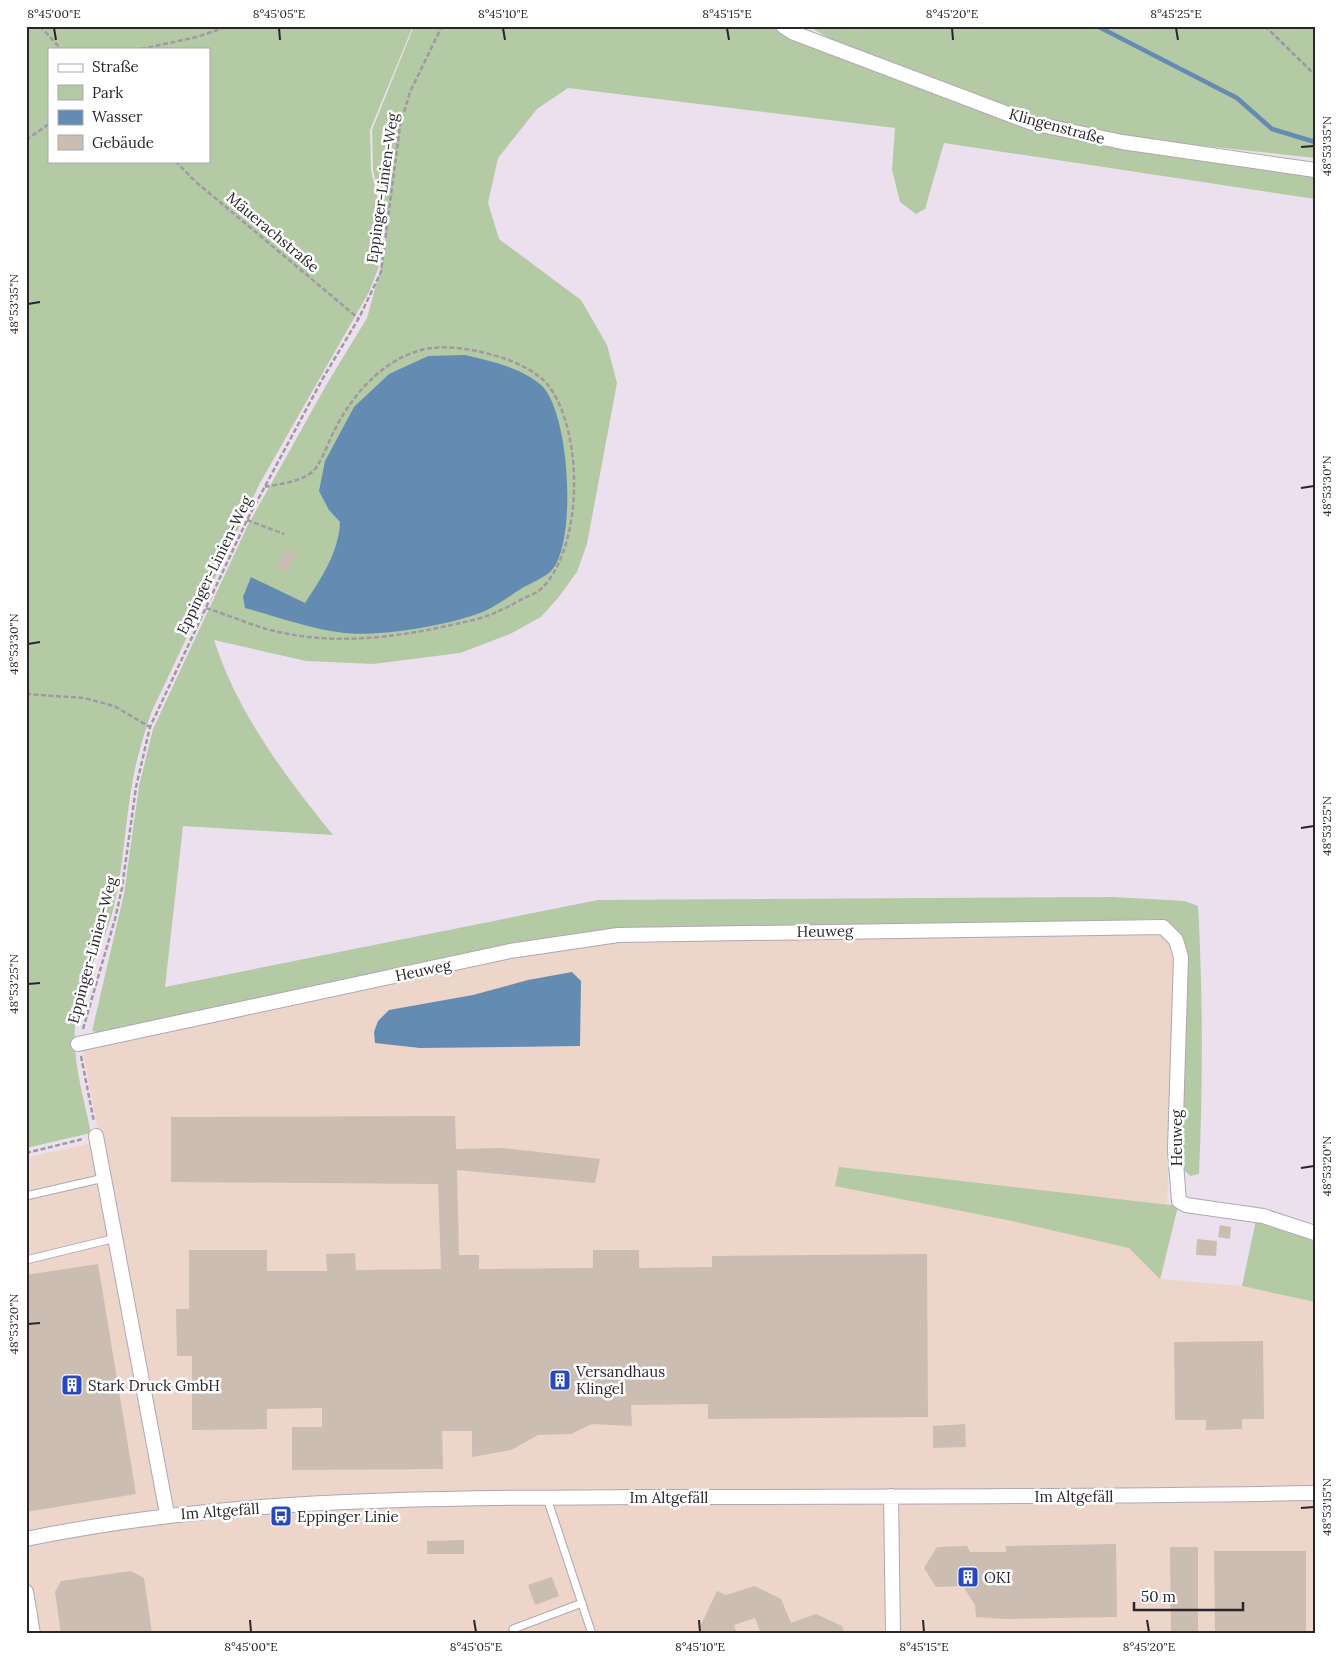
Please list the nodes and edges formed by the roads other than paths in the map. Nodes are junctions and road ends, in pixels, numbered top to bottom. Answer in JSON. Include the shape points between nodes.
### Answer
{"nodes":[{"id":1,"x":783,"y":26,"type":"edge"},
{"id":2,"x":1315,"y":170,"type":"edge"},
{"id":3,"x":78,"y":1044,"type":"road end"},
{"id":4,"x":96,"y":1136,"type":"road end"},
{"id":5,"x":104,"y":1178,"type":"junction"},
{"id":6,"x":26,"y":1196,"type":"edge"},
{"id":7,"x":1315,"y":1233,"type":"edge"},
{"id":8,"x":116,"y":1238,"type":"junction"},
{"id":9,"x":26,"y":1260,"type":"edge"},
{"id":10,"x":1315,"y":1493,"type":"edge"},
{"id":11,"x":891,"y":1496,"type":"junction"},
{"id":12,"x":547,"y":1498,"type":"junction"},
{"id":13,"x":167,"y":1514,"type":"junction"},
{"id":14,"x":26,"y":1539,"type":"edge"},
{"id":15,"x":26,"y":1592,"type":"edge"},
{"id":16,"x":582,"y":1603,"type":"junction"},
{"id":17,"x":513,"y":1629,"type":"dead end"},
{"id":18,"x":33,"y":1634,"type":"edge"},
{"id":19,"x":592,"y":1634,"type":"edge"},
{"id":20,"x":893,"y":1634,"type":"edge"}],
"edges":[{"from":1,"to":2,"type":"street","name":"Klingenstraße","via":[[899,74],[1032,123],[1122,142]]},
{"from":3,"to":7,"type":"street","name":"Heuweg","via":[[510,951],[618,935],[1163,927],[1176,940],[1181,957],[1175,1150],[1180,1201],[1263,1216]]},
{"from":4,"to":5,"type":"street"},
{"from":5,"to":6,"type":"lane"},
{"from":5,"to":8,"type":"street"},
{"from":8,"to":9,"type":"lane"},
{"from":8,"to":13,"type":"street"},
{"from":10,"to":11,"type":"street","name":"Im Altgefäll"},
{"from":11,"to":12,"type":"street","name":"Im Altgefäll"},
{"from":11,"to":20,"type":"street"},
{"from":12,"to":13,"type":"street","name":"Im Altgefäll","via":[[329,1502]]},
{"from":12,"to":16,"type":"lane"},
{"from":13,"to":14,"type":"street","name":"Im Altgefäll"},
{"from":15,"to":18,"type":"street"},
{"from":16,"to":17,"type":"lane"},
{"from":16,"to":19,"type":"lane"}]}
